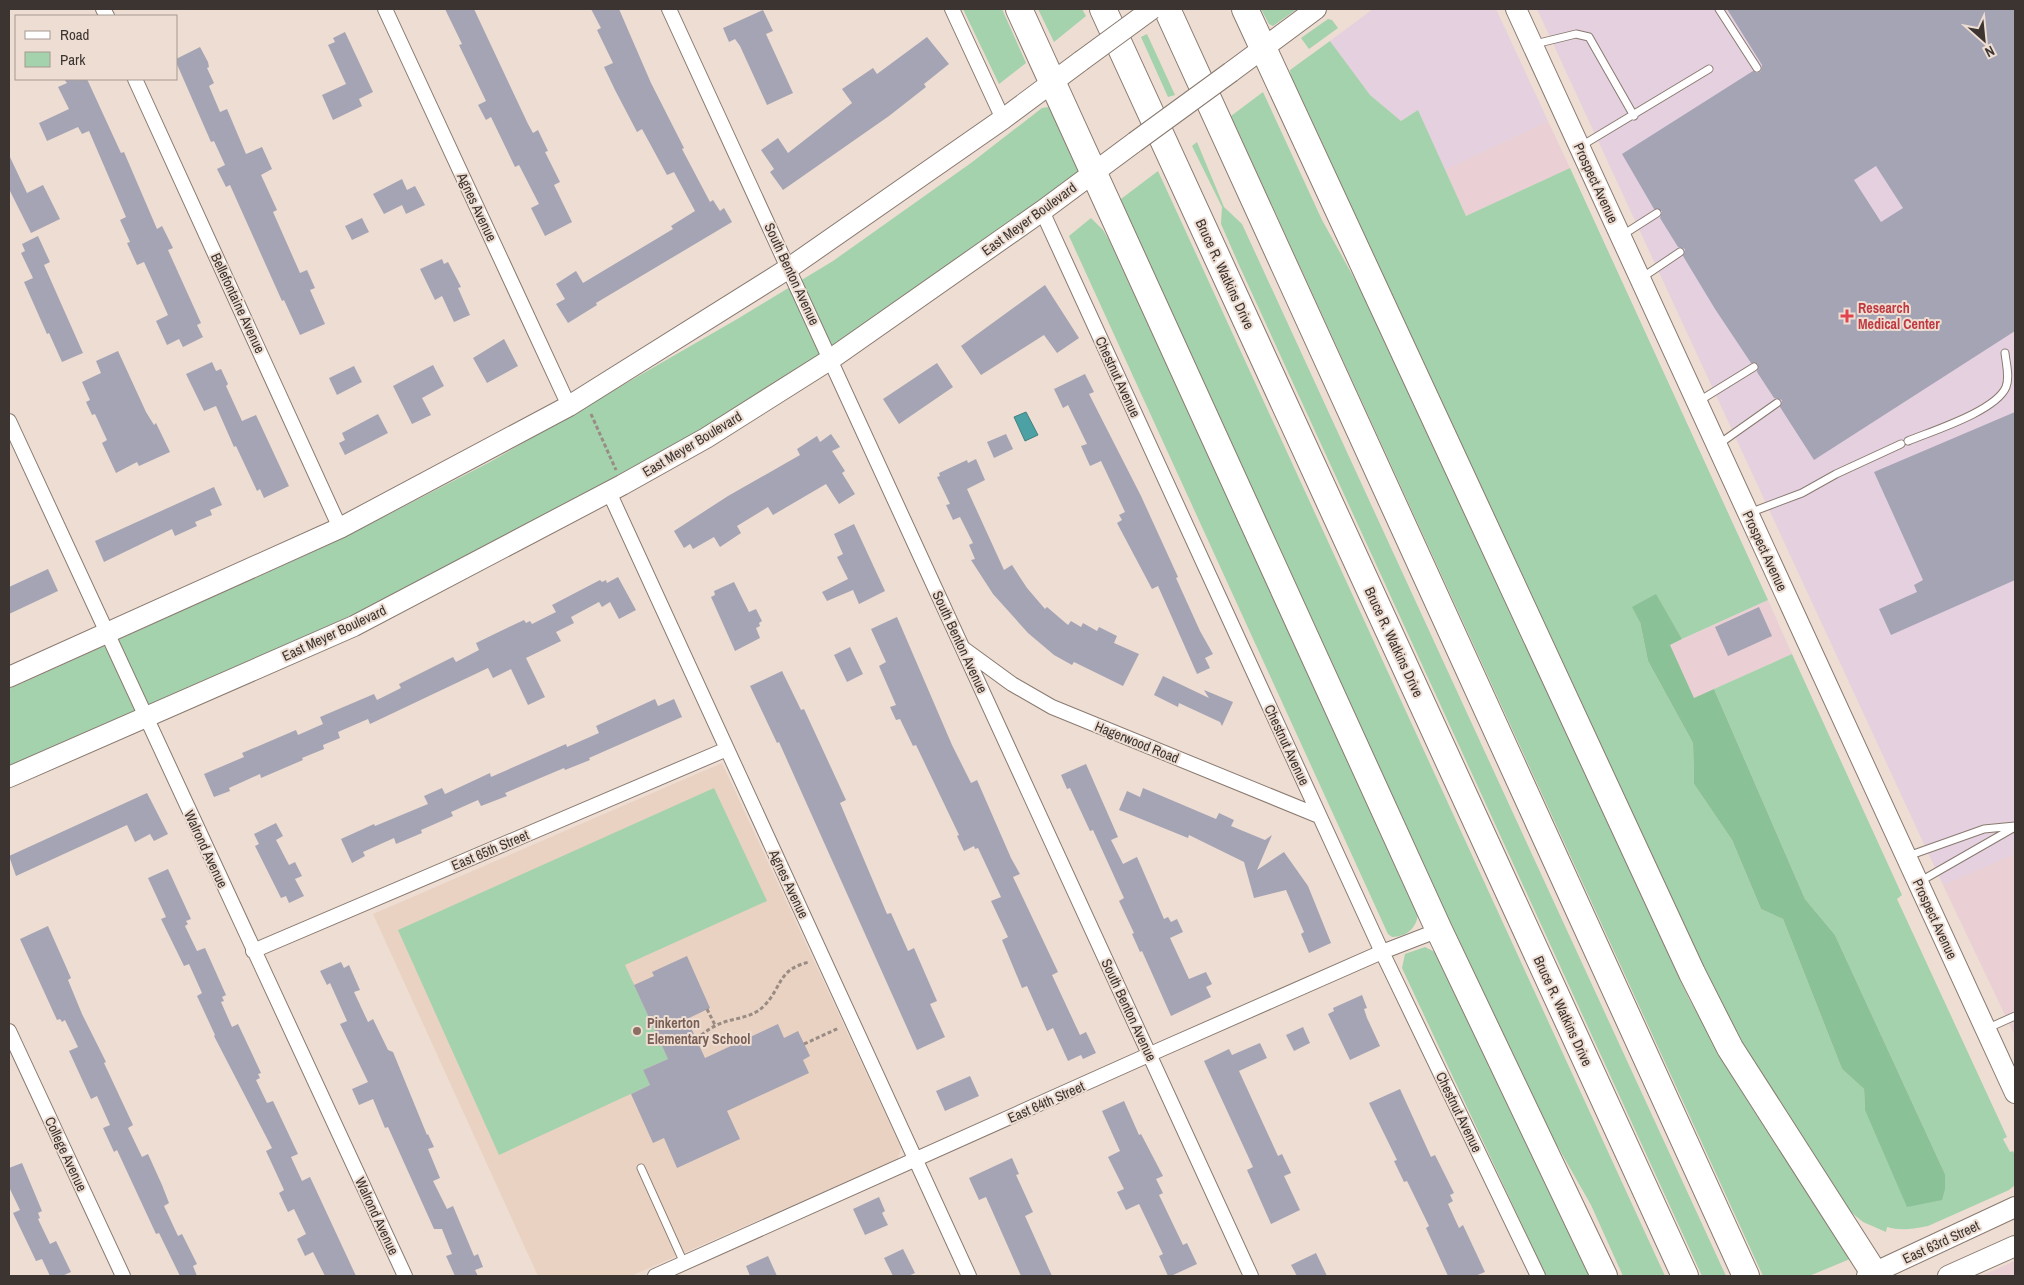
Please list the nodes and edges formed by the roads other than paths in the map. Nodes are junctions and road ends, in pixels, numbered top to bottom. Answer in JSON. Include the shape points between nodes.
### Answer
{"nodes":[{"id":1,"x":385,"y":9,"type":"edge"},
{"id":2,"x":669,"y":9,"type":"edge"},
{"id":3,"x":952,"y":9,"type":"edge"},
{"id":4,"x":1019,"y":9,"type":"edge"},
{"id":5,"x":1103,"y":9,"type":"edge"},
{"id":6,"x":1152,"y":9,"type":"edge"},
{"id":7,"x":1167,"y":9,"type":"edge"},
{"id":8,"x":1245,"y":9,"type":"edge"},
{"id":9,"x":1316,"y":9,"type":"edge"},
{"id":10,"x":1516,"y":9,"type":"edge"},
{"id":11,"x":1719,"y":9,"type":"edge"},
{"id":12,"x":1532,"y":45,"type":"junction"},
{"id":13,"x":1263,"y":50,"type":"junction"},
{"id":14,"x":1757,"y":68,"type":"dead end"},
{"id":15,"x":1709,"y":70,"type":"dead end"},
{"id":16,"x":135,"y":80,"type":"edge"},
{"id":17,"x":1054,"y":82,"type":"junction"},
{"id":18,"x":1634,"y":116,"type":"junction"},
{"id":19,"x":1003,"y":119,"type":"junction"},
{"id":20,"x":1580,"y":147,"type":"junction"},
{"id":21,"x":1095,"y":171,"type":"junction"},
{"id":22,"x":1042,"y":211,"type":"junction"},
{"id":23,"x":1657,"y":213,"type":"dead end"},
{"id":24,"x":1621,"y":236,"type":"junction"},
{"id":25,"x":1680,"y":252,"type":"dead end"},
{"id":26,"x":789,"y":268,"type":"junction"},
{"id":27,"x":1640,"y":279,"type":"junction"},
{"id":28,"x":2004,"y":353,"type":"dead end"},
{"id":29,"x":830,"y":359,"type":"junction"},
{"id":30,"x":1754,"y":367,"type":"dead end"},
{"id":31,"x":1697,"y":402,"type":"junction"},
{"id":32,"x":1777,"y":403,"type":"dead end"},
{"id":33,"x":569,"y":406,"type":"junction"},
{"id":34,"x":9,"y":421,"type":"edge"},
{"id":35,"x":1717,"y":445,"type":"junction"},
{"id":36,"x":609,"y":492,"type":"junction"},
{"id":37,"x":1748,"y":514,"type":"junction"},
{"id":38,"x":340,"y":528,"type":"junction"},
{"id":39,"x":107,"y":634,"type":"junction"},
{"id":40,"x":964,"y":649,"type":"junction"},
{"id":41,"x":9,"y":677,"type":"edge"},
{"id":42,"x":145,"y":717,"type":"junction"},
{"id":43,"x":727,"y":749,"type":"junction"},
{"id":44,"x":9,"y":777,"type":"edge"},
{"id":45,"x":1319,"y":816,"type":"junction"},
{"id":46,"x":2015,"y":826,"type":"edge"},
{"id":47,"x":1906,"y":857,"type":"junction"},
{"id":48,"x":1918,"y":882,"type":"junction"},
{"id":49,"x":1439,"y":930,"type":"junction"},
{"id":50,"x":253,"y":951,"type":"junction"},
{"id":51,"x":1382,"y":952,"type":"junction"},
{"id":52,"x":2015,"y":1016,"type":"edge"},
{"id":53,"x":1986,"y":1029,"type":"junction"},
{"id":54,"x":9,"y":1031,"type":"edge"},
{"id":55,"x":1150,"y":1054,"type":"junction"},
{"id":56,"x":2015,"y":1093,"type":"edge"},
{"id":57,"x":916,"y":1161,"type":"junction"},
{"id":58,"x":641,"y":1168,"type":"dead end"},
{"id":59,"x":2015,"y":1207,"type":"edge"},
{"id":60,"x":2015,"y":1246,"type":"edge"},
{"id":61,"x":687,"y":1270,"type":"edge"},
{"id":62,"x":1872,"y":1275,"type":"edge"},
{"id":63,"x":123,"y":1276,"type":"edge"},
{"id":64,"x":405,"y":1276,"type":"edge"},
{"id":65,"x":655,"y":1276,"type":"edge"},
{"id":66,"x":969,"y":1276,"type":"edge"},
{"id":67,"x":1251,"y":1276,"type":"edge"},
{"id":68,"x":1538,"y":1276,"type":"edge"},
{"id":69,"x":1604,"y":1276,"type":"edge"},
{"id":70,"x":1685,"y":1276,"type":"edge"},
{"id":71,"x":1746,"y":1276,"type":"edge"},
{"id":72,"x":1948,"y":1276,"type":"edge"}],
"edges":[{"from":1,"to":33,"type":"street","name":"Agnes Avenue"},
{"from":2,"to":26,"type":"street","name":"South Benton Avenue"},
{"from":3,"to":19,"type":"street"},
{"from":4,"to":17,"type":"highway"},
{"from":5,"to":70,"type":"highway","name":"Bruce R. Watkins Drive"},
{"from":6,"to":17,"type":"main road","bridge":true},
{"from":7,"to":71,"type":"highway"},
{"from":8,"to":13,"type":"highway"},
{"from":9,"to":13,"type":"main road","name":"East Meyer Boulevard"},
{"from":10,"to":12,"type":"main road","name":"Prospect Avenue"},
{"from":11,"to":14,"type":"lane"},
{"from":12,"to":18,"type":"lane","via":[[1576,34],[1589,37]]},
{"from":12,"to":20,"type":"main road","name":"Prospect Avenue"},
{"from":13,"to":21,"type":"main road","name":"East Meyer Boulevard","bridge":true},
{"from":13,"to":62,"type":"highway","via":[[1692,973],[1730,1048]]},
{"from":15,"to":18,"type":"lane"},
{"from":16,"to":38,"type":"street","name":"Bellefontaine Avenue"},
{"from":17,"to":19,"type":"main road"},
{"from":17,"to":21,"type":"highway"},
{"from":18,"to":20,"type":"lane"},
{"from":19,"to":26,"type":"main road"},
{"from":20,"to":24,"type":"main road","name":"Prospect Avenue"},
{"from":21,"to":22,"type":"main road","name":"East Meyer Boulevard"},
{"from":21,"to":49,"type":"highway"},
{"from":22,"to":29,"type":"main road","name":"East Meyer Boulevard"},
{"from":22,"to":45,"type":"street","name":"Chestnut Avenue"},
{"from":23,"to":24,"type":"lane"},
{"from":24,"to":27,"type":"main road","name":"Prospect Avenue"},
{"from":25,"to":27,"type":"lane"},
{"from":26,"to":29,"type":"street","name":"South Benton Avenue"},
{"from":26,"to":33,"type":"main road"},
{"from":27,"to":31,"type":"main road","name":"Prospect Avenue"},
{"from":28,"to":37,"type":"lane","via":[[2006,386],[2000,397],[1984,408],[1836,474],[1802,493]]},
{"from":29,"to":36,"type":"main road","name":"East Meyer Boulevard","via":[[706,438]]},
{"from":29,"to":40,"type":"street","name":"South Benton Avenue"},
{"from":30,"to":31,"type":"lane"},
{"from":31,"to":35,"type":"main road","name":"Prospect Avenue"},
{"from":32,"to":35,"type":"lane"},
{"from":33,"to":38,"type":"main road"},
{"from":34,"to":39,"type":"street","name":"Walrond Avenue"},
{"from":35,"to":37,"type":"main road","name":"Prospect Avenue"},
{"from":36,"to":42,"type":"main road","name":"East Meyer Boulevard","via":[[354,626]]},
{"from":36,"to":43,"type":"street","name":"Agnes Avenue"},
{"from":37,"to":47,"type":"main road","name":"Prospect Avenue"},
{"from":38,"to":39,"type":"main road"},
{"from":39,"to":41,"type":"main road"},
{"from":39,"to":42,"type":"street","name":"Walrond Avenue"},
{"from":40,"to":45,"type":"street","name":"Hagerwood Road","via":[[1012,684],[1052,707]]},
{"from":40,"to":55,"type":"street","name":"South Benton Avenue"},
{"from":42,"to":44,"type":"main road","name":"East Meyer Boulevard"},
{"from":42,"to":50,"type":"street","name":"Walrond Avenue"},
{"from":43,"to":50,"type":"street","name":"East 65th Street"},
{"from":43,"to":57,"type":"street","name":"Agnes Avenue"},
{"from":45,"to":51,"type":"street","name":"Chestnut Avenue"},
{"from":46,"to":47,"type":"lane","via":[[1984,828]]},
{"from":46,"to":48,"type":"lane"},
{"from":47,"to":48,"type":"main road","name":"Prospect Avenue"},
{"from":48,"to":53,"type":"main road","name":"Prospect Avenue"},
{"from":49,"to":51,"type":"street","name":"East 64th Street"},
{"from":49,"to":69,"type":"highway"},
{"from":50,"to":64,"type":"street","name":"Walrond Avenue"},
{"from":51,"to":55,"type":"street","name":"East 64th Street"},
{"from":51,"to":68,"type":"street","name":"Chestnut Avenue"},
{"from":52,"to":53,"type":"lane"},
{"from":53,"to":56,"type":"main road","name":"Prospect Avenue"},
{"from":54,"to":63,"type":"street","name":"College Avenue"},
{"from":55,"to":57,"type":"street","name":"East 64th Street"},
{"from":55,"to":67,"type":"street","name":"South Benton Avenue"},
{"from":57,"to":61,"type":"street","name":"East 64th Street"},
{"from":57,"to":66,"type":"street","name":"Agnes Avenue"},
{"from":58,"to":61,"type":"lane"},
{"from":59,"to":62,"type":"main road","name":"East 63rd Street"},
{"from":60,"to":72,"type":"main road","via":[[1978,1267]]},
{"from":61,"to":65,"type":"street","name":"East 64th Street"}]}
